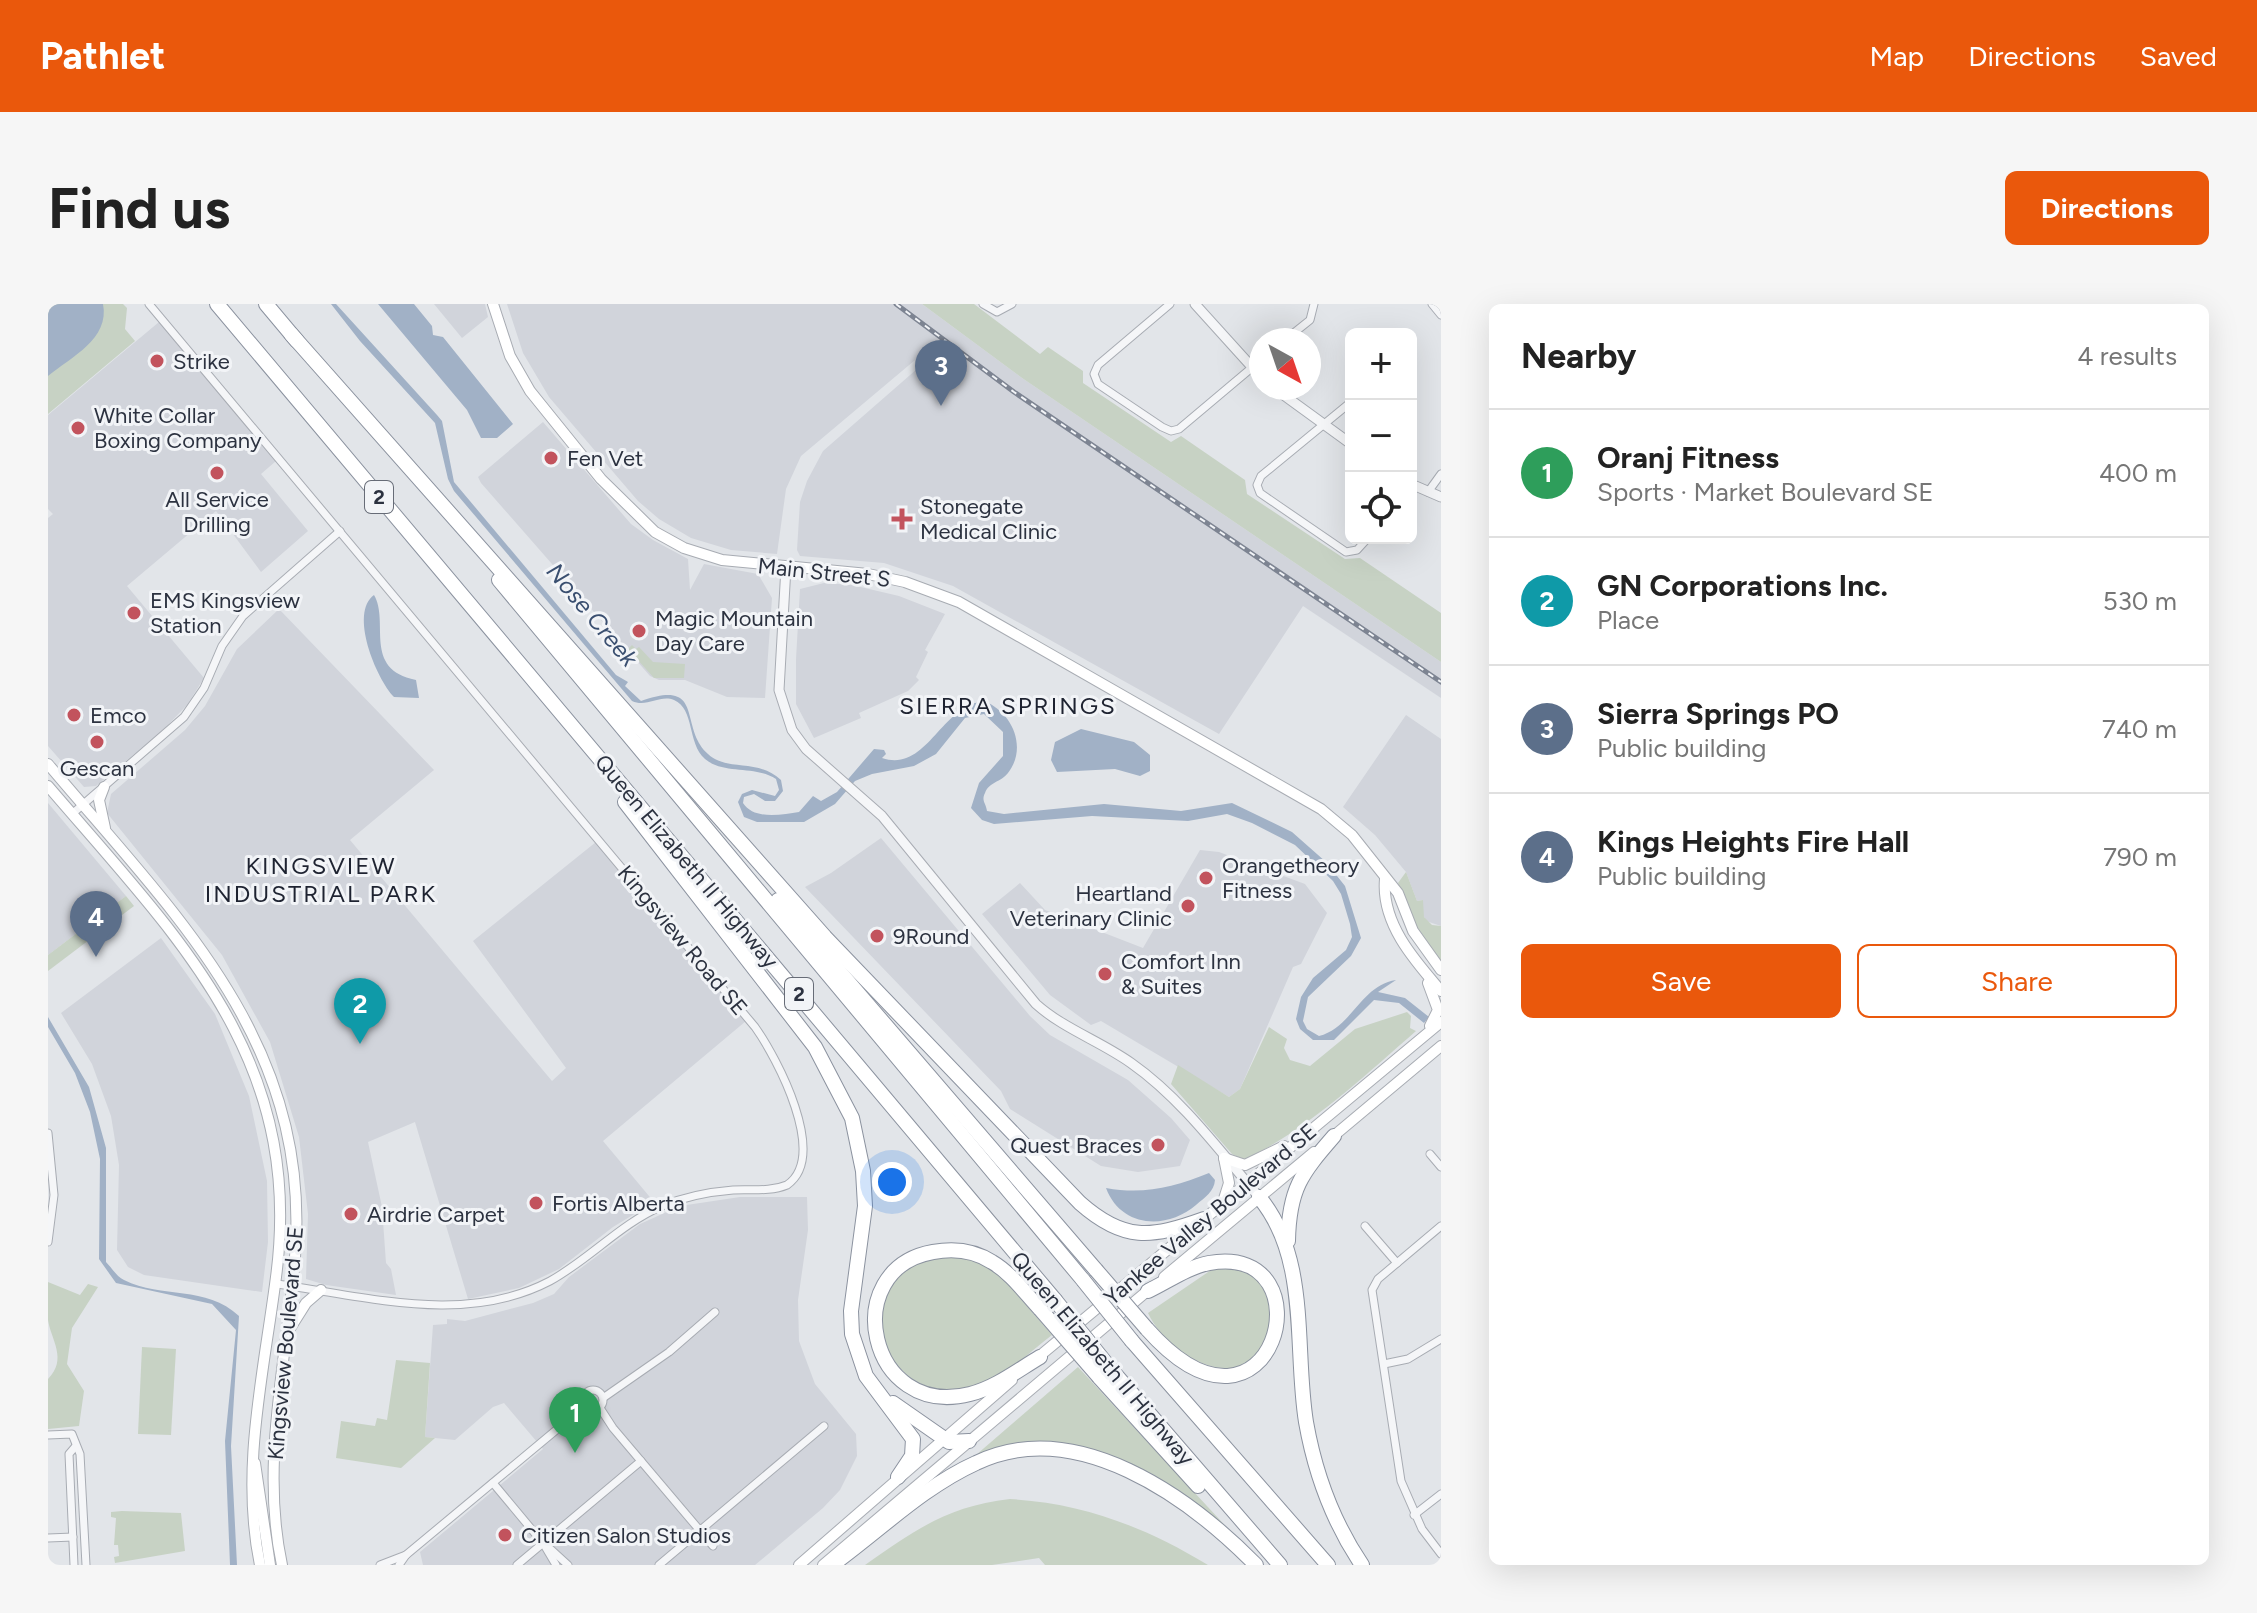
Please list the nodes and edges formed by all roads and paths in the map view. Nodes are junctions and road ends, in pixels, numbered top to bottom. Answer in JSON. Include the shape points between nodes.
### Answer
{"nodes":[{"id":1,"x":149,"y":304,"type":"edge"},
{"id":2,"x":217,"y":304,"type":"edge"},
{"id":3,"x":266,"y":304,"type":"edge"},
{"id":4,"x":493,"y":304,"type":"edge"},
{"id":5,"x":983,"y":304,"type":"edge"},
{"id":6,"x":1012,"y":304,"type":"edge"},
{"id":7,"x":1170,"y":304,"type":"edge"},
{"id":8,"x":1195,"y":304,"type":"edge"},
{"id":9,"x":1314,"y":304,"type":"edge"},
{"id":10,"x":1432,"y":304,"type":"edge"},
{"id":11,"x":1441,"y":315,"type":"edge"},
{"id":12,"x":1299,"y":328,"type":"edge"},
{"id":13,"x":291,"y":334,"type":"junction"},
{"id":14,"x":1249,"y":366,"type":"edge"},
{"id":15,"x":1249,"y":370,"type":"edge"},
{"id":16,"x":1290,"y":400,"type":"edge"},
{"id":17,"x":1345,"y":407,"type":"edge"},
{"id":18,"x":1322,"y":424,"type":"junction"},
{"id":19,"x":1345,"y":440,"type":"edge"},
{"id":20,"x":1441,"y":474,"type":"edge"},
{"id":21,"x":1417,"y":487,"type":"edge"},
{"id":22,"x":1428,"y":492,"type":"junction"},
{"id":23,"x":1441,"y":497,"type":"edge"},
{"id":24,"x":340,"y":531,"type":"junction"},
{"id":25,"x":1362,"y":544,"type":"edge"},
{"id":26,"x":786,"y":567,"type":"junction"},
{"id":27,"x":586,"y":684,"type":"junction"},
{"id":28,"x":541,"y":690,"type":"junction"},
{"id":29,"x":48,"y":764,"type":"edge"},
{"id":30,"x":48,"y":786,"type":"edge"},
{"id":31,"x":104,"y":787,"type":"junction"},
{"id":32,"x":83,"y":805,"type":"junction"},
{"id":33,"x":72,"y":814,"type":"junction"},
{"id":34,"x":107,"y":833,"type":"junction"},
{"id":35,"x":1385,"y":879,"type":"junction"},
{"id":36,"x":1417,"y":964,"type":"junction"},
{"id":37,"x":1440,"y":969,"type":"edge"},
{"id":38,"x":1441,"y":991,"type":"edge"},
{"id":39,"x":1441,"y":1022,"type":"edge"},
{"id":40,"x":1420,"y":1037,"type":"junction"},
{"id":41,"x":1438,"y":1049,"type":"edge"},
{"id":42,"x":1309,"y":1131,"type":"junction"},
{"id":43,"x":48,"y":1133,"type":"edge"},
{"id":44,"x":1334,"y":1136,"type":"junction"},
{"id":45,"x":1430,"y":1154,"type":"dead end"},
{"id":46,"x":1224,"y":1158,"type":"junction"},
{"id":47,"x":1441,"y":1167,"type":"edge"},
{"id":48,"x":50,"y":1170,"type":"edge"},
{"id":49,"x":1247,"y":1183,"type":"junction"},
{"id":50,"x":1259,"y":1197,"type":"junction"},
{"id":51,"x":1222,"y":1204,"type":"junction"},
{"id":52,"x":1204,"y":1219,"type":"junction"},
{"id":53,"x":1365,"y":1226,"type":"dead end"},
{"id":54,"x":1441,"y":1226,"type":"edge"},
{"id":55,"x":48,"y":1242,"type":"edge"},
{"id":56,"x":1288,"y":1249,"type":"junction"},
{"id":57,"x":1397,"y":1263,"type":"junction"},
{"id":58,"x":276,"y":1284,"type":"junction"},
{"id":59,"x":292,"y":1286,"type":"junction"},
{"id":60,"x":321,"y":1290,"type":"junction"},
{"id":61,"x":1148,"y":1291,"type":"junction"},
{"id":62,"x":715,"y":1312,"type":"dead end"},
{"id":63,"x":286,"y":1336,"type":"junction"},
{"id":64,"x":1441,"y":1339,"type":"edge"},
{"id":65,"x":1040,"y":1357,"type":"junction"},
{"id":66,"x":1384,"y":1364,"type":"junction"},
{"id":67,"x":1104,"y":1372,"type":"junction"},
{"id":68,"x":883,"y":1396,"type":"junction"},
{"id":69,"x":603,"y":1398,"type":"junction"},
{"id":70,"x":585,"y":1406,"type":"junction"},
{"id":71,"x":600,"y":1408,"type":"junction"},
{"id":72,"x":824,"y":1426,"type":"dead end"},
{"id":73,"x":48,"y":1435,"type":"edge"},
{"id":74,"x":943,"y":1439,"type":"junction"},
{"id":75,"x":969,"y":1441,"type":"junction"},
{"id":76,"x":75,"y":1447,"type":"junction"},
{"id":77,"x":253,"y":1454,"type":"junction"},
{"id":78,"x":641,"y":1461,"type":"junction"},
{"id":79,"x":898,"y":1477,"type":"junction"},
{"id":80,"x":493,"y":1483,"type":"junction"},
{"id":81,"x":1441,"y":1494,"type":"edge"},
{"id":82,"x":1414,"y":1515,"type":"junction"},
{"id":83,"x":700,"y":1530,"type":"junction"},
{"id":84,"x":83,"y":1536,"type":"junction"},
{"id":85,"x":72,"y":1537,"type":"junction"},
{"id":86,"x":48,"y":1538,"type":"edge"},
{"id":87,"x":543,"y":1543,"type":"junction"},
{"id":88,"x":713,"y":1546,"type":"dead end"},
{"id":89,"x":1441,"y":1554,"type":"edge"},
{"id":90,"x":406,"y":1555,"type":"junction"},
{"id":91,"x":258,"y":1561,"type":"edge"},
{"id":92,"x":74,"y":1565,"type":"edge"},
{"id":93,"x":86,"y":1565,"type":"edge"},
{"id":94,"x":270,"y":1565,"type":"edge"},
{"id":95,"x":282,"y":1565,"type":"edge"},
{"id":96,"x":380,"y":1565,"type":"edge"},
{"id":97,"x":399,"y":1565,"type":"edge"},
{"id":98,"x":517,"y":1565,"type":"edge"},
{"id":99,"x":556,"y":1565,"type":"edge"},
{"id":100,"x":568,"y":1565,"type":"edge"},
{"id":101,"x":659,"y":1565,"type":"edge"},
{"id":102,"x":799,"y":1565,"type":"edge"},
{"id":103,"x":823,"y":1565,"type":"edge"},
{"id":104,"x":832,"y":1565,"type":"edge"},
{"id":105,"x":1256,"y":1565,"type":"edge"},
{"id":106,"x":1272,"y":1565,"type":"edge"},
{"id":107,"x":1280,"y":1565,"type":"edge"},
{"id":108,"x":1328,"y":1565,"type":"edge"},
{"id":109,"x":1362,"y":1565,"type":"edge"}],
"edges":[{"from":1,"to":24,"type":"street","name":"Kingsview Road SE"},
{"from":2,"to":28,"type":"highway","name":"Queen Elizabeth II Highway","number":"2"},
{"from":3,"to":13,"type":"highway","name":"Queen Elizabeth II Highway","number":"2"},
{"from":4,"to":26,"type":"main road","name":"Main Street S","via":[[510,356],[530,391],[634,515],[655,532],[704,556]]},
{"from":5,"to":6,"type":"street","via":[[997,312]]},
{"from":7,"to":15,"type":"street","via":[[1098,365],[1098,384],[1175,431]]},
{"from":8,"to":14,"type":"street"},
{"from":9,"to":12,"type":"street","via":[[1314,315]]},
{"from":10,"to":11,"type":"street"},
{"from":13,"to":27,"type":"highway","name":"Queen Elizabeth II Highway","number":"2"},
{"from":13,"to":52,"type":"highway","via":[[825,937],[1080,1203],[1111,1227],[1144,1234]]},
{"from":16,"to":18,"type":"street"},
{"from":17,"to":18,"type":"street"},
{"from":18,"to":19,"type":"street"},
{"from":18,"to":25,"type":"street","via":[[1261,476],[1258,490],[1346,552]]},
{"from":20,"to":22,"type":"street"},
{"from":21,"to":22,"type":"street"},
{"from":22,"to":23,"type":"street"},
{"from":24,"to":31,"type":"street","via":[[243,616],[184,717]]},
{"from":24,"to":60,"type":"street","name":"Kingsview Road SE","via":[[755,1027],[791,1096],[803,1160],[793,1181],[781,1187],[712,1192],[663,1206],[617,1231],[557,1277],[500,1300],[439,1306]]},
{"from":26,"to":35,"type":"main road","name":"Main Street S","via":[[888,578],[959,602],[1321,809],[1365,849]]},
{"from":26,"to":46,"type":"street","via":[[781,703],[799,741],[882,816],[1036,1004],[1158,1084]]},
{"from":27,"to":61,"type":"highway","bridge":true,"via":[[1147,1329],[1190,1368],[1226,1376],[1251,1367],[1277,1334],[1275,1298],[1263,1279],[1232,1262],[1199,1266]]},
{"from":27,"to":108,"type":"highway","name":"Queen Elizabeth II Highway","number":"2","bridge":true,"via":[[1132,1341]]},
{"from":28,"to":67,"type":"highway","name":"Queen Elizabeth II Highway","number":"2","bridge":true,"via":[[1055,1300]]},
{"from":28,"to":68,"type":"highway","via":[[799,1024],[837,1084],[852,1118],[863,1171],[864,1231],[852,1334],[859,1361]]},
{"from":29,"to":32,"type":"main road","name":"Kingsview Boulevard SE"},
{"from":30,"to":33,"type":"main road","name":"Kingsview Boulevard SE"},
{"from":31,"to":32,"type":"street"},
{"from":31,"to":34,"type":"main road","via":[[100,808]]},
{"from":32,"to":33,"type":"street"},
{"from":32,"to":34,"type":"main road","name":"Kingsview Boulevard SE"},
{"from":33,"to":58,"type":"main road","name":"Kingsview Boulevard SE","via":[[195,962],[245,1047],[278,1164]]},
{"from":34,"to":59,"type":"main road","name":"Kingsview Boulevard SE","via":[[209,956],[257,1042],[279,1103],[290,1156],[296,1224]]},
{"from":35,"to":36,"type":"main road","name":"Main Street S","via":[[1395,926]]},
{"from":35,"to":37,"type":"main road","name":"Main Street S"},
{"from":36,"to":38,"type":"main road","name":"Main Street S"},
{"from":36,"to":40,"type":"main road","via":[[1438,1010]]},
{"from":39,"to":40,"type":"main road","name":"Yankee Valley Boulevard SE"},
{"from":40,"to":42,"type":"main road","name":"Yankee Valley Boulevard SE"},
{"from":41,"to":44,"type":"main road","name":"Yankee Valley Boulevard SE"},
{"from":42,"to":46,"type":"main road","via":[[1253,1163]]},
{"from":42,"to":49,"type":"main road","name":"Yankee Valley Boulevard SE"},
{"from":43,"to":48,"type":"street"},
{"from":44,"to":50,"type":"main road","name":"Yankee Valley Boulevard SE"},
{"from":44,"to":56,"type":"highway","via":[[1295,1186]]},
{"from":45,"to":47,"type":"street"},
{"from":46,"to":49,"type":"street"},
{"from":46,"to":51,"type":"main road","via":[[1229,1183]]},
{"from":48,"to":55,"type":"street","via":[[54,1195]]},
{"from":49,"to":50,"type":"street"},
{"from":49,"to":51,"type":"main road","name":"Yankee Valley Boulevard SE"},
{"from":50,"to":56,"type":"highway","via":[[1277,1220]]},
{"from":50,"to":61,"type":"main road","name":"Yankee Valley Boulevard SE"},
{"from":51,"to":52,"type":"main road","name":"Yankee Valley Boulevard SE"},
{"from":52,"to":65,"type":"main road","name":"Yankee Valley Boulevard SE"},
{"from":53,"to":57,"type":"street"},
{"from":54,"to":57,"type":"street"},
{"from":56,"to":109,"type":"highway","via":[[1311,1448],[1330,1505]]},
{"from":57,"to":66,"type":"street","via":[[1372,1290]]},
{"from":58,"to":59,"type":"street","name":"Kingsview Road SE"},
{"from":58,"to":77,"type":"main road","name":"Kingsview Boulevard SE"},
{"from":59,"to":60,"type":"street","name":"Kingsview Road SE"},
{"from":59,"to":63,"type":"main road","name":"Kingsview Boulevard SE"},
{"from":60,"to":63,"type":"main road","via":[[306,1303]]},
{"from":61,"to":75,"type":"main road","name":"Yankee Valley Boulevard SE"},
{"from":62,"to":69,"type":"street"},
{"from":63,"to":95,"type":"main road","name":"Kingsview Boulevard SE","via":[[273,1491]]},
{"from":64,"to":66,"type":"street","via":[[1408,1359]]},
{"from":65,"to":67,"type":"highway","bridge":true,"via":[[980,1391],[939,1397],[918,1391],[892,1372],[880,1354],[874,1328],[881,1292],[914,1258],[936,1251],[973,1253],[992,1261]]},
{"from":65,"to":74,"type":"main road","name":"Yankee Valley Boulevard SE"},
{"from":66,"to":82,"type":"street","via":[[1401,1481]]},
{"from":67,"to":106,"type":"highway"},
{"from":67,"to":107,"type":"highway","name":"Queen Elizabeth II Highway","number":"2"},
{"from":68,"to":74,"type":"highway"},
{"from":68,"to":79,"type":"highway","via":[[914,1445]]},
{"from":69,"to":70,"type":"street","via":[[599,1391],[589,1390]]},
{"from":69,"to":71,"type":"street"},
{"from":70,"to":71,"type":"street"},
{"from":70,"to":80,"type":"street"},
{"from":71,"to":78,"type":"street"},
{"from":72,"to":83,"type":"street"},
{"from":73,"to":76,"type":"street","via":[[72,1434]]},
{"from":74,"to":75,"type":"highway","via":[[954,1444]]},
{"from":74,"to":79,"type":"main road","name":"Yankee Valley Boulevard SE"},
{"from":75,"to":103,"type":"main road","name":"Yankee Valley Boulevard SE"},
{"from":76,"to":84,"type":"street","via":[[80,1454]]},
{"from":76,"to":85,"type":"street","via":[[69,1454]]},
{"from":77,"to":91,"type":"main road","name":"Kingsview Boulevard SE"},
{"from":77,"to":94,"type":"main road"},
{"from":78,"to":83,"type":"street"},
{"from":78,"to":87,"type":"street"},
{"from":79,"to":102,"type":"main road","name":"Yankee Valley Boulevard SE"},
{"from":80,"to":87,"type":"street"},
{"from":80,"to":90,"type":"street"},
{"from":81,"to":82,"type":"street"},
{"from":82,"to":89,"type":"street"},
{"from":83,"to":88,"type":"street"},
{"from":83,"to":101,"type":"street"},
{"from":84,"to":85,"type":"street"},
{"from":84,"to":93,"type":"street"},
{"from":85,"to":86,"type":"street"},
{"from":85,"to":92,"type":"street"},
{"from":87,"to":98,"type":"street"},
{"from":87,"to":99,"type":"street"},
{"from":87,"to":100,"type":"street"},
{"from":90,"to":96,"type":"street"},
{"from":90,"to":97,"type":"street"},
{"from":104,"to":105,"type":"highway","via":[[952,1475],[981,1460],[1034,1450],[1093,1458],[1149,1482],[1201,1515]]}]}
